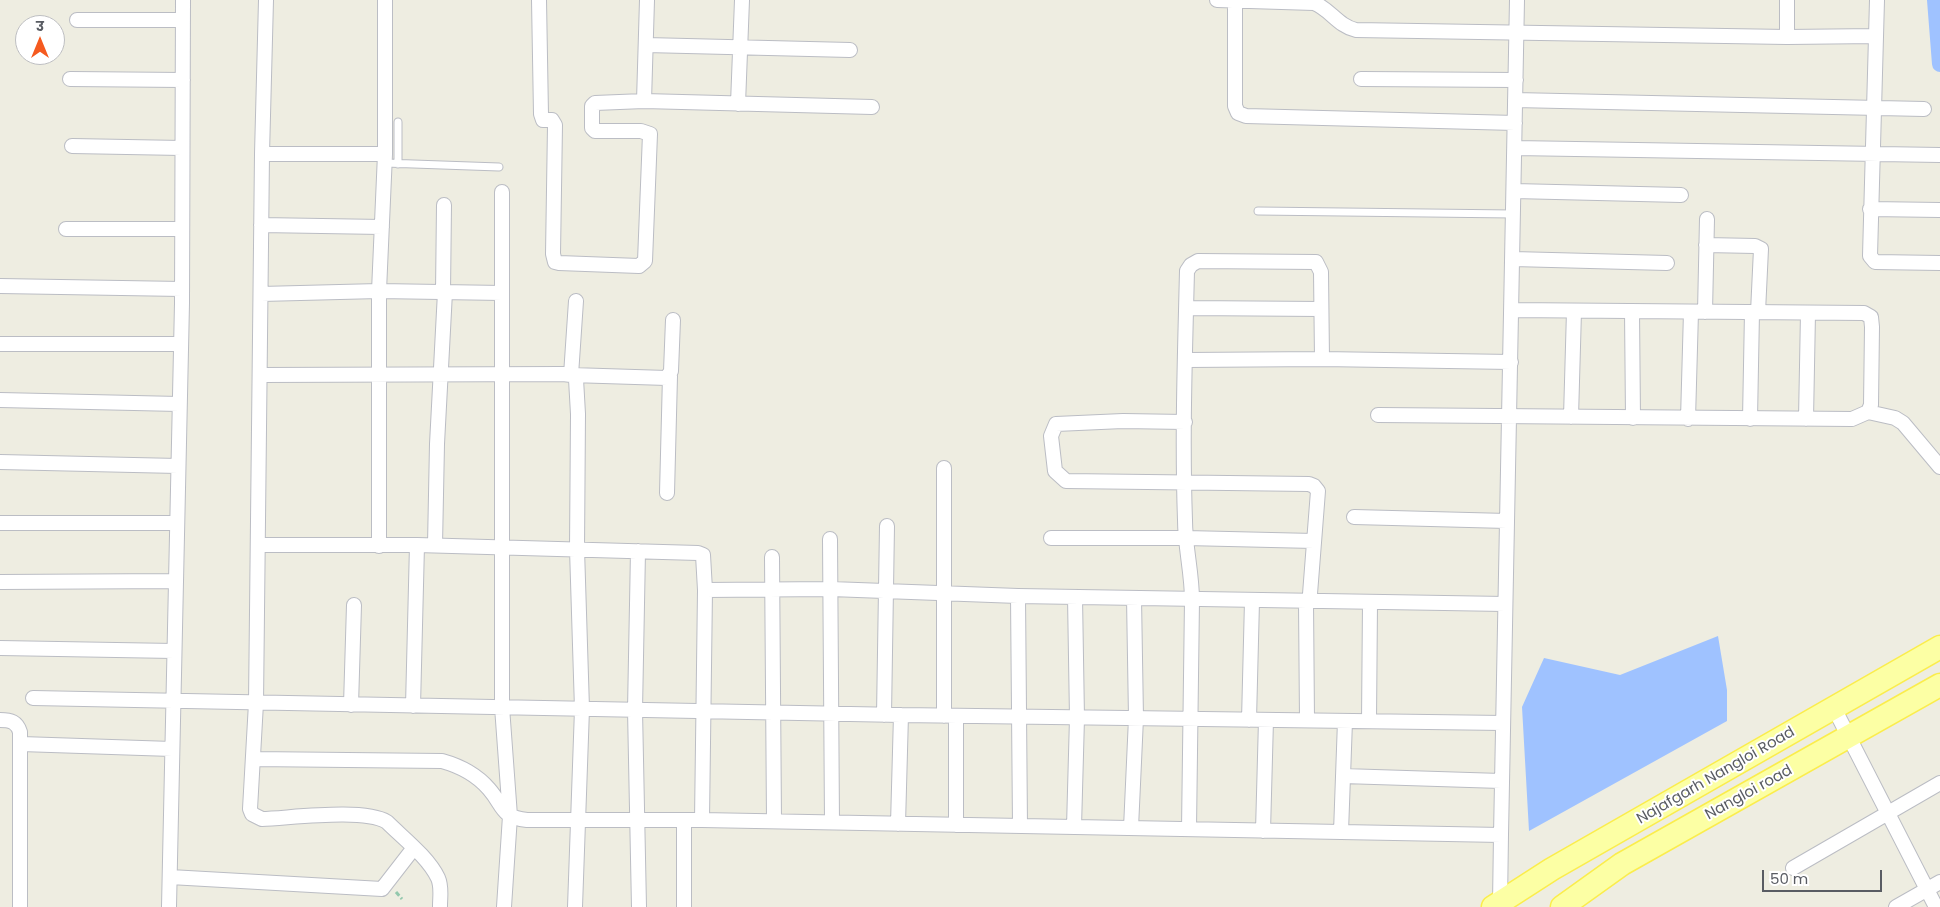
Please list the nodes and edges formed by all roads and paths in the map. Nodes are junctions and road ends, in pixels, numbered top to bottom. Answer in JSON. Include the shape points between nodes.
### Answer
{"nodes":[{"id":1,"x":183,"y":0,"type":"edge"},
{"id":2,"x":266,"y":0,"type":"edge"},
{"id":3,"x":386,"y":0,"type":"edge"},
{"id":4,"x":539,"y":0,"type":"edge"},
{"id":5,"x":648,"y":0,"type":"edge"},
{"id":6,"x":742,"y":0,"type":"edge"},
{"id":7,"x":1217,"y":0,"type":"edge"},
{"id":8,"x":1235,"y":0,"type":"edge"},
{"id":9,"x":1517,"y":0,"type":"edge"},
{"id":10,"x":1786,"y":0,"type":"edge"},
{"id":11,"x":1877,"y":0,"type":"edge"},
{"id":12,"x":77,"y":20,"type":"dead end"},
{"id":13,"x":183,"y":20,"type":"junction"},
{"id":14,"x":1516,"y":33,"type":"junction"},
{"id":15,"x":1876,"y":36,"type":"junction"},
{"id":16,"x":1787,"y":37,"type":"junction"},
{"id":17,"x":646,"y":45,"type":"junction"},
{"id":18,"x":740,"y":48,"type":"junction"},
{"id":19,"x":850,"y":50,"type":"dead end"},
{"id":20,"x":70,"y":79,"type":"dead end"},
{"id":21,"x":1361,"y":79,"type":"dead end"},
{"id":22,"x":183,"y":80,"type":"junction"},
{"id":23,"x":1516,"y":80,"type":"junction"},
{"id":24,"x":1515,"y":100,"type":"junction"},
{"id":25,"x":644,"y":101,"type":"junction"},
{"id":26,"x":738,"y":104,"type":"junction"},
{"id":27,"x":872,"y":107,"type":"dead end"},
{"id":28,"x":1874,"y":108,"type":"junction"},
{"id":29,"x":1924,"y":109,"type":"dead end"},
{"id":30,"x":398,"y":122,"type":"dead end"},
{"id":31,"x":1515,"y":123,"type":"junction"},
{"id":32,"x":72,"y":146,"type":"dead end"},
{"id":33,"x":182,"y":148,"type":"junction"},
{"id":34,"x":1515,"y":148,"type":"junction"},
{"id":35,"x":1872,"y":153,"type":"junction"},
{"id":36,"x":262,"y":154,"type":"junction"},
{"id":37,"x":1940,"y":155,"type":"edge"},
{"id":38,"x":389,"y":160,"type":"junction"},
{"id":39,"x":499,"y":167,"type":"dead end"},
{"id":40,"x":502,"y":192,"type":"dead end"},
{"id":41,"x":1514,"y":192,"type":"junction"},
{"id":42,"x":1681,"y":195,"type":"dead end"},
{"id":43,"x":444,"y":205,"type":"dead end"},
{"id":44,"x":1870,"y":209,"type":"junction"},
{"id":45,"x":1940,"y":210,"type":"edge"},
{"id":46,"x":1258,"y":211,"type":"dead end"},
{"id":47,"x":1513,"y":214,"type":"junction"},
{"id":48,"x":1707,"y":219,"type":"dead end"},
{"id":49,"x":261,"y":225,"type":"junction"},
{"id":50,"x":382,"y":227,"type":"junction"},
{"id":51,"x":66,"y":229,"type":"dead end"},
{"id":52,"x":182,"y":229,"type":"junction"},
{"id":53,"x":1706,"y":245,"type":"junction"},
{"id":54,"x":1513,"y":260,"type":"junction"},
{"id":55,"x":1940,"y":263,"type":"edge"},
{"id":56,"x":1667,"y":264,"type":"dead end"},
{"id":57,"x":0,"y":286,"type":"edge"},
{"id":58,"x":182,"y":289,"type":"junction"},
{"id":59,"x":379,"y":291,"type":"junction"},
{"id":60,"x":444,"y":292,"type":"junction"},
{"id":61,"x":502,"y":293,"type":"junction"},
{"id":62,"x":261,"y":294,"type":"junction"},
{"id":63,"x":576,"y":301,"type":"dead end"},
{"id":64,"x":1186,"y":308,"type":"junction"},
{"id":65,"x":1322,"y":309,"type":"junction"},
{"id":66,"x":1512,"y":310,"type":"junction"},
{"id":67,"x":1574,"y":311,"type":"junction"},
{"id":68,"x":1632,"y":311,"type":"junction"},
{"id":69,"x":1698,"y":312,"type":"junction"},
{"id":70,"x":1755,"y":312,"type":"junction"},
{"id":71,"x":1808,"y":313,"type":"junction"},
{"id":72,"x":673,"y":320,"type":"dead end"},
{"id":73,"x":0,"y":344,"type":"edge"},
{"id":74,"x":181,"y":344,"type":"junction"},
{"id":75,"x":1322,"y":359,"type":"junction"},
{"id":76,"x":1186,"y":360,"type":"junction"},
{"id":77,"x":1511,"y":362,"type":"junction"},
{"id":78,"x":503,"y":374,"type":"junction"},
{"id":79,"x":261,"y":375,"type":"junction"},
{"id":80,"x":440,"y":375,"type":"junction"},
{"id":81,"x":571,"y":375,"type":"junction"},
{"id":82,"x":379,"y":376,"type":"junction"},
{"id":83,"x":670,"y":376,"type":"junction"},
{"id":84,"x":0,"y":400,"type":"edge"},
{"id":85,"x":179,"y":404,"type":"junction"},
{"id":86,"x":1868,"y":412,"type":"junction"},
{"id":87,"x":1378,"y":415,"type":"dead end"},
{"id":88,"x":1510,"y":416,"type":"junction"},
{"id":89,"x":1571,"y":416,"type":"junction"},
{"id":90,"x":1633,"y":418,"type":"junction"},
{"id":91,"x":1688,"y":419,"type":"junction"},
{"id":92,"x":1750,"y":419,"type":"junction"},
{"id":93,"x":1806,"y":419,"type":"junction"},
{"id":94,"x":1185,"y":422,"type":"junction"},
{"id":95,"x":0,"y":462,"type":"edge"},
{"id":96,"x":178,"y":466,"type":"junction"},
{"id":97,"x":944,"y":468,"type":"dead end"},
{"id":98,"x":1940,"y":468,"type":"edge"},
{"id":99,"x":1184,"y":483,"type":"junction"},
{"id":100,"x":667,"y":493,"type":"dead end"},
{"id":101,"x":1354,"y":517,"type":"dead end"},
{"id":102,"x":1507,"y":521,"type":"junction"},
{"id":103,"x":0,"y":523,"type":"edge"},
{"id":104,"x":176,"y":523,"type":"junction"},
{"id":105,"x":886,"y":526,"type":"dead end"},
{"id":106,"x":1051,"y":538,"type":"dead end"},
{"id":107,"x":1186,"y":538,"type":"junction"},
{"id":108,"x":830,"y":539,"type":"dead end"},
{"id":109,"x":1314,"y":541,"type":"junction"},
{"id":110,"x":258,"y":544,"type":"junction"},
{"id":111,"x":417,"y":545,"type":"junction"},
{"id":112,"x":435,"y":545,"type":"junction"},
{"id":113,"x":379,"y":546,"type":"junction"},
{"id":114,"x":500,"y":547,"type":"junction"},
{"id":115,"x":577,"y":549,"type":"junction"},
{"id":116,"x":638,"y":551,"type":"junction"},
{"id":117,"x":772,"y":557,"type":"dead end"},
{"id":118,"x":175,"y":581,"type":"junction"},
{"id":119,"x":0,"y":582,"type":"edge"},
{"id":120,"x":705,"y":590,"type":"junction"},
{"id":121,"x":773,"y":590,"type":"junction"},
{"id":122,"x":831,"y":590,"type":"junction"},
{"id":123,"x":886,"y":591,"type":"junction"},
{"id":124,"x":944,"y":593,"type":"junction"},
{"id":125,"x":1018,"y":596,"type":"junction"},
{"id":126,"x":1075,"y":597,"type":"junction"},
{"id":127,"x":1134,"y":598,"type":"junction"},
{"id":128,"x":1308,"y":598,"type":"junction"},
{"id":129,"x":1192,"y":600,"type":"junction"},
{"id":130,"x":1252,"y":601,"type":"junction"},
{"id":131,"x":1370,"y":603,"type":"junction"},
{"id":132,"x":1505,"y":604,"type":"junction"},
{"id":133,"x":354,"y":605,"type":"dead end"},
{"id":134,"x":1940,"y":647,"type":"edge"},
{"id":135,"x":0,"y":648,"type":"edge"},
{"id":136,"x":174,"y":650,"type":"junction"},
{"id":137,"x":1940,"y":685,"type":"edge"},
{"id":138,"x":33,"y":698,"type":"dead end"},
{"id":139,"x":173,"y":702,"type":"junction"},
{"id":140,"x":256,"y":703,"type":"junction"},
{"id":141,"x":351,"y":705,"type":"junction"},
{"id":142,"x":413,"y":706,"type":"junction"},
{"id":143,"x":502,"y":707,"type":"junction"},
{"id":144,"x":1834,"y":708,"type":"junction"},
{"id":145,"x":582,"y":709,"type":"junction"},
{"id":146,"x":635,"y":710,"type":"junction"},
{"id":147,"x":704,"y":711,"type":"junction"},
{"id":148,"x":773,"y":713,"type":"junction"},
{"id":149,"x":832,"y":713,"type":"junction"},
{"id":150,"x":884,"y":715,"type":"junction"},
{"id":151,"x":901,"y":715,"type":"junction"},
{"id":152,"x":950,"y":716,"type":"junction"},
{"id":153,"x":1018,"y":717,"type":"junction"},
{"id":154,"x":1077,"y":718,"type":"junction"},
{"id":155,"x":1136,"y":718,"type":"junction"},
{"id":156,"x":1192,"y":719,"type":"junction"},
{"id":157,"x":0,"y":720,"type":"edge"},
{"id":158,"x":1249,"y":720,"type":"junction"},
{"id":159,"x":1266,"y":720,"type":"junction"},
{"id":160,"x":1307,"y":720,"type":"junction"},
{"id":161,"x":1345,"y":721,"type":"junction"},
{"id":162,"x":1369,"y":721,"type":"junction"},
{"id":163,"x":1503,"y":723,"type":"junction"},
{"id":164,"x":1850,"y":736,"type":"junction"},
{"id":165,"x":21,"y":744,"type":"junction"},
{"id":166,"x":172,"y":749,"type":"junction"},
{"id":167,"x":253,"y":759,"type":"junction"},
{"id":168,"x":1343,"y":776,"type":"junction"},
{"id":169,"x":1502,"y":781,"type":"junction"},
{"id":170,"x":1940,"y":783,"type":"edge"},
{"id":171,"x":1888,"y":811,"type":"junction"},
{"id":172,"x":510,"y":816,"type":"junction"},
{"id":173,"x":684,"y":820,"type":"junction"},
{"id":174,"x":702,"y":820,"type":"junction"},
{"id":175,"x":577,"y":821,"type":"junction"},
{"id":176,"x":637,"y":821,"type":"junction"},
{"id":177,"x":774,"y":821,"type":"junction"},
{"id":178,"x":832,"y":822,"type":"junction"},
{"id":179,"x":898,"y":824,"type":"junction"},
{"id":180,"x":956,"y":825,"type":"junction"},
{"id":181,"x":1020,"y":826,"type":"junction"},
{"id":182,"x":1074,"y":827,"type":"junction"},
{"id":183,"x":1131,"y":828,"type":"junction"},
{"id":184,"x":1189,"y":829,"type":"junction"},
{"id":185,"x":1263,"y":831,"type":"junction"},
{"id":186,"x":1341,"y":832,"type":"junction"},
{"id":187,"x":1500,"y":835,"type":"junction"},
{"id":188,"x":413,"y":849,"type":"junction"},
{"id":189,"x":1793,"y":868,"type":"dead end"},
{"id":190,"x":170,"y":877,"type":"junction"},
{"id":191,"x":1940,"y":882,"type":"edge"},
{"id":192,"x":1928,"y":890,"type":"junction"},
{"id":193,"x":440,"y":906,"type":"dead end"},
{"id":194,"x":1498,"y":906,"type":"edge"},
{"id":195,"x":20,"y":907,"type":"edge"},
{"id":196,"x":170,"y":907,"type":"edge"},
{"id":197,"x":504,"y":907,"type":"edge"},
{"id":198,"x":575,"y":907,"type":"edge"},
{"id":199,"x":638,"y":907,"type":"edge"},
{"id":200,"x":684,"y":907,"type":"edge"},
{"id":201,"x":1562,"y":907,"type":"edge"},
{"id":202,"x":1896,"y":907,"type":"edge"},
{"id":203,"x":1936,"y":907,"type":"edge"}],
"edges":[{"from":1,"to":13,"type":"street"},
{"from":2,"to":36,"type":"street"},
{"from":3,"to":38,"type":"street"},
{"from":4,"to":25,"type":"street","via":[[541,114],[543,120],[552,120],[555,125],[555,262],[639,266],[645,261],[650,134],[641,131],[594,131],[591,114],[595,103]]},
{"from":5,"to":17,"type":"street"},
{"from":6,"to":18,"type":"street"},
{"from":7,"to":8,"type":"street"},
{"from":8,"to":14,"type":"street","via":[[1314,3],[1322,6],[1341,24],[1356,30]]},
{"from":8,"to":31,"type":"street","via":[[1234,106],[1238,113],[1347,120]]},
{"from":9,"to":14,"type":"street"},
{"from":10,"to":16,"type":"street"},
{"from":11,"to":15,"type":"street"},
{"from":12,"to":13,"type":"street"},
{"from":13,"to":22,"type":"street"},
{"from":14,"to":16,"type":"street"},
{"from":14,"to":23,"type":"street"},
{"from":15,"to":16,"type":"street"},
{"from":15,"to":28,"type":"street"},
{"from":17,"to":18,"type":"street"},
{"from":17,"to":25,"type":"street"},
{"from":18,"to":19,"type":"street"},
{"from":18,"to":26,"type":"street"},
{"from":20,"to":22,"type":"street"},
{"from":21,"to":23,"type":"street"},
{"from":22,"to":33,"type":"street"},
{"from":23,"to":24,"type":"street"},
{"from":24,"to":28,"type":"street"},
{"from":24,"to":31,"type":"street"},
{"from":25,"to":26,"type":"street"},
{"from":26,"to":27,"type":"street"},
{"from":28,"to":29,"type":"street"},
{"from":28,"to":35,"type":"street"},
{"from":30,"to":38,"type":"lane"},
{"from":31,"to":34,"type":"street"},
{"from":32,"to":33,"type":"street"},
{"from":33,"to":52,"type":"street"},
{"from":34,"to":35,"type":"street"},
{"from":34,"to":41,"type":"street"},
{"from":35,"to":37,"type":"street"},
{"from":35,"to":44,"type":"street"},
{"from":36,"to":38,"type":"street"},
{"from":36,"to":49,"type":"street"},
{"from":38,"to":39,"type":"lane"},
{"from":38,"to":50,"type":"street"},
{"from":40,"to":61,"type":"street"},
{"from":41,"to":42,"type":"street"},
{"from":41,"to":47,"type":"street"},
{"from":43,"to":60,"type":"street"},
{"from":44,"to":45,"type":"street"},
{"from":44,"to":55,"type":"street","via":[[1872,260]]},
{"from":46,"to":47,"type":"lane"},
{"from":47,"to":54,"type":"street"},
{"from":48,"to":53,"type":"street"},
{"from":49,"to":50,"type":"street"},
{"from":49,"to":62,"type":"street"},
{"from":50,"to":59,"type":"street"},
{"from":51,"to":52,"type":"street"},
{"from":52,"to":58,"type":"street"},
{"from":53,"to":69,"type":"street"},
{"from":53,"to":70,"type":"street","via":[[1755,246],[1761,249]]},
{"from":54,"to":56,"type":"street"},
{"from":54,"to":66,"type":"street"},
{"from":57,"to":58,"type":"street"},
{"from":58,"to":74,"type":"street"},
{"from":59,"to":60,"type":"street"},
{"from":59,"to":62,"type":"street"},
{"from":59,"to":82,"type":"street"},
{"from":60,"to":61,"type":"street"},
{"from":60,"to":80,"type":"street"},
{"from":61,"to":78,"type":"street"},
{"from":62,"to":79,"type":"street"},
{"from":63,"to":81,"type":"street"},
{"from":64,"to":65,"type":"street"},
{"from":64,"to":65,"type":"street","via":[[1188,272],[1198,261],[1312,261],[1320,268]]},
{"from":64,"to":76,"type":"street"},
{"from":65,"to":75,"type":"street"},
{"from":66,"to":67,"type":"street"},
{"from":66,"to":77,"type":"street"},
{"from":67,"to":68,"type":"street"},
{"from":67,"to":89,"type":"street"},
{"from":68,"to":69,"type":"street"},
{"from":68,"to":90,"type":"street"},
{"from":69,"to":70,"type":"street"},
{"from":69,"to":91,"type":"street"},
{"from":70,"to":71,"type":"street"},
{"from":70,"to":92,"type":"street"},
{"from":71,"to":86,"type":"street","via":[[1864,313],[1871,317],[1871,405]]},
{"from":71,"to":93,"type":"street"},
{"from":72,"to":83,"type":"street"},
{"from":73,"to":74,"type":"street"},
{"from":74,"to":85,"type":"street"},
{"from":75,"to":76,"type":"street"},
{"from":75,"to":77,"type":"street"},
{"from":76,"to":94,"type":"street"},
{"from":77,"to":88,"type":"street"},
{"from":78,"to":80,"type":"street"},
{"from":78,"to":81,"type":"street"},
{"from":78,"to":114,"type":"street"},
{"from":79,"to":82,"type":"street"},
{"from":79,"to":110,"type":"street"},
{"from":80,"to":82,"type":"street"},
{"from":80,"to":112,"type":"street"},
{"from":81,"to":83,"type":"street"},
{"from":81,"to":115,"type":"street","via":[[576,379],[578,414]]},
{"from":82,"to":113,"type":"street"},
{"from":83,"to":100,"type":"street"},
{"from":84,"to":85,"type":"street"},
{"from":85,"to":96,"type":"street"},
{"from":86,"to":93,"type":"street","via":[[1852,419]]},
{"from":86,"to":98,"type":"street","via":[[1903,423]]},
{"from":87,"to":88,"type":"street"},
{"from":88,"to":89,"type":"street"},
{"from":88,"to":102,"type":"street"},
{"from":89,"to":90,"type":"street"},
{"from":90,"to":91,"type":"street"},
{"from":91,"to":92,"type":"street"},
{"from":92,"to":93,"type":"street"},
{"from":94,"to":99,"type":"street"},
{"from":94,"to":99,"type":"street","via":[[1061,423],[1052,429],[1051,436],[1055,472],[1066,480]]},
{"from":95,"to":96,"type":"street"},
{"from":96,"to":104,"type":"street"},
{"from":97,"to":124,"type":"street"},
{"from":99,"to":107,"type":"street"},
{"from":99,"to":109,"type":"street","via":[[1314,486],[1318,491]]},
{"from":101,"to":102,"type":"street"},
{"from":102,"to":132,"type":"street"},
{"from":103,"to":104,"type":"street"},
{"from":104,"to":118,"type":"street"},
{"from":105,"to":123,"type":"street"},
{"from":106,"to":107,"type":"street"},
{"from":107,"to":109,"type":"street"},
{"from":107,"to":129,"type":"street"},
{"from":108,"to":122,"type":"street"},
{"from":109,"to":128,"type":"street"},
{"from":110,"to":113,"type":"street"},
{"from":110,"to":140,"type":"street"},
{"from":111,"to":112,"type":"street"},
{"from":111,"to":113,"type":"street"},
{"from":111,"to":142,"type":"street"},
{"from":112,"to":114,"type":"street"},
{"from":114,"to":115,"type":"street"},
{"from":114,"to":143,"type":"street"},
{"from":115,"to":116,"type":"street"},
{"from":115,"to":145,"type":"street"},
{"from":116,"to":120,"type":"street","via":[[698,553],[704,561]]},
{"from":116,"to":146,"type":"street"},
{"from":117,"to":121,"type":"street"},
{"from":118,"to":119,"type":"street"},
{"from":118,"to":136,"type":"street"},
{"from":120,"to":121,"type":"street"},
{"from":120,"to":147,"type":"street"},
{"from":121,"to":122,"type":"street"},
{"from":121,"to":148,"type":"street"},
{"from":122,"to":123,"type":"street"},
{"from":122,"to":149,"type":"street"},
{"from":123,"to":124,"type":"street"},
{"from":123,"to":150,"type":"street"},
{"from":124,"to":125,"type":"street"},
{"from":124,"to":152,"type":"street"},
{"from":125,"to":126,"type":"street"},
{"from":125,"to":153,"type":"street"},
{"from":126,"to":127,"type":"street"},
{"from":126,"to":154,"type":"street"},
{"from":127,"to":129,"type":"street"},
{"from":127,"to":155,"type":"street"},
{"from":128,"to":130,"type":"street"},
{"from":128,"to":131,"type":"street"},
{"from":128,"to":160,"type":"street"},
{"from":129,"to":130,"type":"street"},
{"from":129,"to":156,"type":"street"},
{"from":130,"to":158,"type":"street"},
{"from":131,"to":132,"type":"street"},
{"from":131,"to":162,"type":"street"},
{"from":132,"to":163,"type":"street"},
{"from":133,"to":141,"type":"street"},
{"from":134,"to":144,"type":"main road","name":"Najafgarh Nangloi Road"},
{"from":135,"to":136,"type":"street"},
{"from":136,"to":139,"type":"street"},
{"from":137,"to":164,"type":"main road","name":"Nangloi road"},
{"from":138,"to":139,"type":"street"},
{"from":139,"to":140,"type":"street"},
{"from":139,"to":166,"type":"street"},
{"from":140,"to":141,"type":"street"},
{"from":140,"to":167,"type":"street"},
{"from":141,"to":142,"type":"street"},
{"from":142,"to":143,"type":"street"},
{"from":143,"to":145,"type":"street"},
{"from":143,"to":172,"type":"street"},
{"from":144,"to":164,"type":"street"},
{"from":144,"to":194,"type":"main road","name":"Najafgarh Nangloi Road","via":[[1552,869]]},
{"from":145,"to":146,"type":"street"},
{"from":145,"to":175,"type":"street"},
{"from":146,"to":147,"type":"street"},
{"from":146,"to":176,"type":"street"},
{"from":147,"to":148,"type":"street"},
{"from":147,"to":174,"type":"street"},
{"from":148,"to":149,"type":"street"},
{"from":148,"to":177,"type":"street"},
{"from":149,"to":150,"type":"street"},
{"from":149,"to":178,"type":"street"},
{"from":150,"to":151,"type":"street"},
{"from":151,"to":152,"type":"street"},
{"from":151,"to":179,"type":"street"},
{"from":152,"to":153,"type":"street"},
{"from":152,"to":180,"type":"street"},
{"from":153,"to":154,"type":"street"},
{"from":153,"to":181,"type":"street"},
{"from":154,"to":155,"type":"street"},
{"from":154,"to":182,"type":"street"},
{"from":155,"to":156,"type":"street"},
{"from":155,"to":183,"type":"street"},
{"from":156,"to":158,"type":"street"},
{"from":156,"to":184,"type":"street"},
{"from":157,"to":165,"type":"street","via":[[8,720],[18,726]]},
{"from":158,"to":159,"type":"street"},
{"from":159,"to":160,"type":"street"},
{"from":159,"to":185,"type":"street"},
{"from":160,"to":161,"type":"street"},
{"from":161,"to":162,"type":"street"},
{"from":161,"to":168,"type":"street"},
{"from":162,"to":163,"type":"street"},
{"from":163,"to":169,"type":"street"},
{"from":164,"to":171,"type":"street"},
{"from":164,"to":201,"type":"main road","name":"Nangloi road","via":[[1622,864]]},
{"from":165,"to":166,"type":"street"},
{"from":165,"to":195,"type":"street"},
{"from":166,"to":190,"type":"street"},
{"from":167,"to":172,"type":"street","via":[[447,762],[478,778]]},
{"from":167,"to":188,"type":"street","via":[[250,809],[256,818],[373,816],[387,822]]},
{"from":168,"to":169,"type":"street"},
{"from":168,"to":186,"type":"street"},
{"from":169,"to":187,"type":"street"},
{"from":170,"to":171,"type":"street"},
{"from":171,"to":189,"type":"street"},
{"from":171,"to":192,"type":"street"},
{"from":172,"to":175,"type":"street","via":[[527,820]]},
{"from":172,"to":197,"type":"street"},
{"from":173,"to":174,"type":"street"},
{"from":173,"to":176,"type":"street"},
{"from":173,"to":200,"type":"street"},
{"from":174,"to":177,"type":"street"},
{"from":175,"to":176,"type":"street"},
{"from":175,"to":198,"type":"street"},
{"from":176,"to":199,"type":"street"},
{"from":177,"to":178,"type":"street"},
{"from":178,"to":179,"type":"street"},
{"from":179,"to":180,"type":"street"},
{"from":180,"to":181,"type":"street"},
{"from":181,"to":182,"type":"street"},
{"from":182,"to":183,"type":"street"},
{"from":183,"to":184,"type":"street"},
{"from":184,"to":185,"type":"street"},
{"from":185,"to":186,"type":"street"},
{"from":186,"to":187,"type":"street"},
{"from":187,"to":194,"type":"street"},
{"from":188,"to":190,"type":"street","via":[[382,889]]},
{"from":188,"to":193,"type":"street","via":[[437,877]]},
{"from":190,"to":196,"type":"street"},
{"from":191,"to":192,"type":"street"},
{"from":192,"to":202,"type":"street"},
{"from":192,"to":203,"type":"street"}]}
